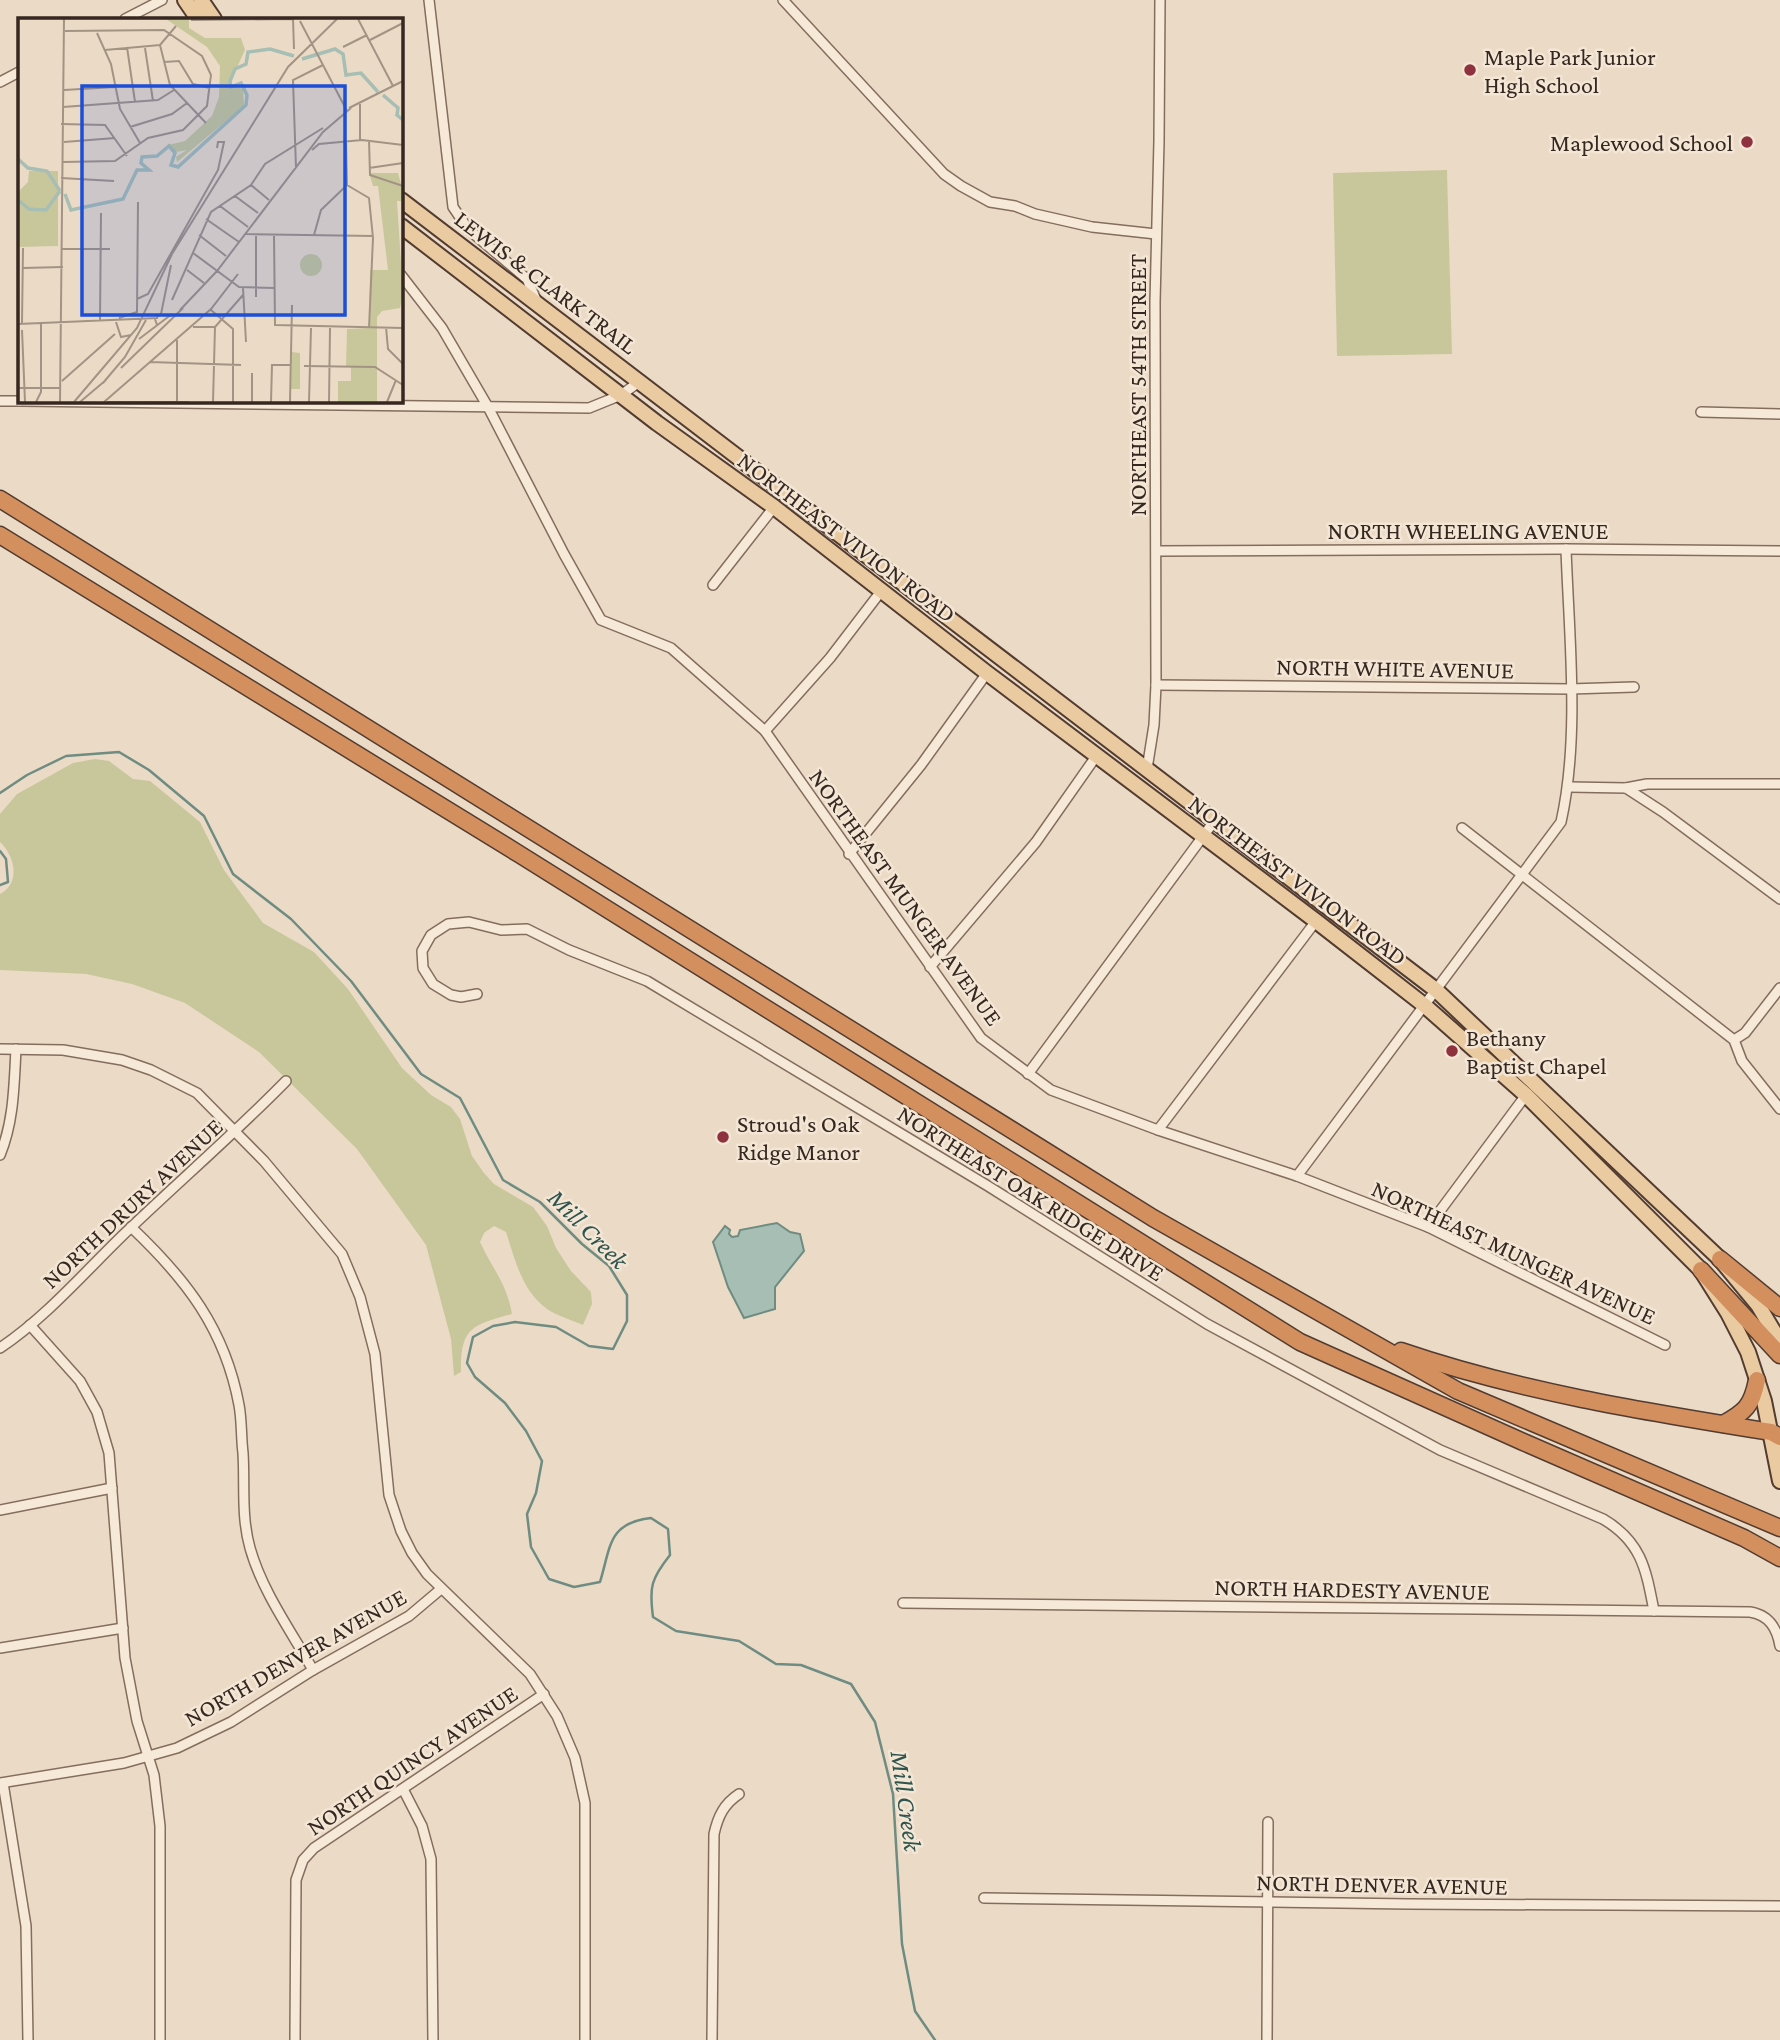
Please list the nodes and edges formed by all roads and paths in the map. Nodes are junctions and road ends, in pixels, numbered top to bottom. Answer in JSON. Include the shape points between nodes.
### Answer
{"nodes":[{"id":1,"x":163,"y":0,"type":"edge"},
{"id":2,"x":185,"y":0,"type":"edge"},
{"id":3,"x":201,"y":0,"type":"edge"},
{"id":4,"x":429,"y":0,"type":"edge"},
{"id":5,"x":783,"y":0,"type":"edge"},
{"id":6,"x":1160,"y":0,"type":"edge"},
{"id":7,"x":127,"y":18,"type":"edge"},
{"id":8,"x":197,"y":18,"type":"edge"},
{"id":9,"x":213,"y":18,"type":"edge"},
{"id":10,"x":18,"y":73,"type":"edge"},
{"id":11,"x":0,"y":82,"type":"edge"},
{"id":12,"x":402,"y":201,"type":"edge"},
{"id":13,"x":402,"y":227,"type":"edge"},
{"id":14,"x":1156,"y":234,"type":"junction"},
{"id":15,"x":402,"y":276,"type":"edge"},
{"id":16,"x":538,"y":304,"type":"junction"},
{"id":17,"x":639,"y":382,"type":"junction"},
{"id":18,"x":621,"y":395,"type":"junction"},
{"id":19,"x":0,"y":401,"type":"edge"},
{"id":20,"x":18,"y":401,"type":"edge"},
{"id":21,"x":664,"y":401,"type":"joint"},
{"id":22,"x":98,"y":402,"type":"edge"},
{"id":23,"x":488,"y":407,"type":"junction"},
{"id":24,"x":1701,"y":412,"type":"dead end"},
{"id":25,"x":1780,"y":414,"type":"edge"},
{"id":26,"x":657,"y":423,"type":"joint"},
{"id":27,"x":0,"y":499,"type":"edge"},
{"id":28,"x":775,"y":507,"type":"junction"},
{"id":29,"x":0,"y":535,"type":"edge"},
{"id":30,"x":1566,"y":549,"type":"junction"},
{"id":31,"x":1157,"y":551,"type":"junction"},
{"id":32,"x":1780,"y":551,"type":"edge"},
{"id":33,"x":713,"y":585,"type":"dead end"},
{"id":34,"x":882,"y":590,"type":"junction"},
{"id":35,"x":987,"y":673,"type":"junction"},
{"id":36,"x":1156,"y":685,"type":"junction"},
{"id":37,"x":1634,"y":687,"type":"dead end"},
{"id":38,"x":1570,"y":689,"type":"junction"},
{"id":39,"x":765,"y":731,"type":"junction"},
{"id":40,"x":1097,"y":755,"type":"junction"},
{"id":41,"x":1147,"y":769,"type":"junction"},
{"id":42,"x":1780,"y":784,"type":"edge"},
{"id":43,"x":1569,"y":787,"type":"junction"},
{"id":44,"x":1626,"y":788,"type":"junction"},
{"id":45,"x":1215,"y":820,"type":"junction"},
{"id":46,"x":1462,"y":828,"type":"dead end"},
{"id":47,"x":1204,"y":837,"type":"junction"},
{"id":48,"x":849,"y":854,"type":"junction"},
{"id":49,"x":1521,"y":876,"type":"junction"},
{"id":50,"x":1780,"y":899,"type":"edge"},
{"id":51,"x":1316,"y":921,"type":"junction"},
{"id":52,"x":930,"y":967,"type":"junction"},
{"id":53,"x":1780,"y":988,"type":"edge"},
{"id":54,"x":1436,"y":990,"type":"junction"},
{"id":55,"x":477,"y":994,"type":"dead end"},
{"id":56,"x":1424,"y":1005,"type":"junction"},
{"id":57,"x":1734,"y":1040,"type":"junction"},
{"id":58,"x":0,"y":1049,"type":"edge"},
{"id":59,"x":16,"y":1049,"type":"junction"},
{"id":60,"x":1028,"y":1074,"type":"junction"},
{"id":61,"x":286,"y":1081,"type":"dead end"},
{"id":62,"x":1526,"y":1095,"type":"junction"},
{"id":63,"x":1780,"y":1109,"type":"edge"},
{"id":64,"x":1158,"y":1130,"type":"junction"},
{"id":65,"x":235,"y":1133,"type":"junction"},
{"id":66,"x":0,"y":1155,"type":"edge"},
{"id":67,"x":1297,"y":1176,"type":"junction"},
{"id":68,"x":131,"y":1227,"type":"junction"},
{"id":69,"x":1428,"y":1227,"type":"junction"},
{"id":70,"x":1720,"y":1259,"type":"junction"},
{"id":71,"x":1701,"y":1270,"type":"junction"},
{"id":72,"x":1780,"y":1308,"type":"edge"},
{"id":73,"x":30,"y":1325,"type":"junction"},
{"id":74,"x":1364,"y":1338,"type":"junction"},
{"id":75,"x":1780,"y":1342,"type":"edge"},
{"id":76,"x":1665,"y":1345,"type":"dead end"},
{"id":77,"x":0,"y":1348,"type":"edge"},
{"id":78,"x":1780,"y":1355,"type":"edge"},
{"id":79,"x":1757,"y":1380,"type":"junction"},
{"id":80,"x":1723,"y":1424,"type":"junction"},
{"id":81,"x":1776,"y":1434,"type":"edge"},
{"id":82,"x":1780,"y":1481,"type":"edge"},
{"id":83,"x":112,"y":1488,"type":"junction"},
{"id":84,"x":0,"y":1510,"type":"edge"},
{"id":85,"x":1780,"y":1528,"type":"edge"},
{"id":86,"x":1780,"y":1558,"type":"edge"},
{"id":87,"x":441,"y":1589,"type":"junction"},
{"id":88,"x":903,"y":1603,"type":"dead end"},
{"id":89,"x":1654,"y":1611,"type":"junction"},
{"id":90,"x":123,"y":1628,"type":"junction"},
{"id":91,"x":1780,"y":1646,"type":"edge"},
{"id":92,"x":0,"y":1648,"type":"edge"},
{"id":93,"x":313,"y":1670,"type":"junction"},
{"id":94,"x":544,"y":1694,"type":"junction"},
{"id":95,"x":150,"y":1757,"type":"junction"},
{"id":96,"x":2,"y":1783,"type":"edge"},
{"id":97,"x":402,"y":1789,"type":"junction"},
{"id":98,"x":739,"y":1794,"type":"dead end"},
{"id":99,"x":1268,"y":1822,"type":"dead end"},
{"id":100,"x":984,"y":1898,"type":"dead end"},
{"id":101,"x":1268,"y":1902,"type":"junction"},
{"id":102,"x":1780,"y":1906,"type":"edge"},
{"id":103,"x":28,"y":2040,"type":"edge"},
{"id":104,"x":160,"y":2040,"type":"edge"},
{"id":105,"x":295,"y":2040,"type":"edge"},
{"id":106,"x":433,"y":2040,"type":"edge"},
{"id":107,"x":585,"y":2040,"type":"edge"},
{"id":108,"x":712,"y":2040,"type":"edge"},
{"id":109,"x":1267,"y":2040,"type":"edge"}],
"edges":[{"from":1,"to":7,"type":"street"},
{"from":2,"to":8,"type":"main road"},
{"from":3,"to":9,"type":"main road"},
{"from":4,"to":16,"type":"street","via":[[451,200],[464,224],[527,279]]},
{"from":5,"to":14,"type":"street","via":[[944,174],[961,186],[990,202],[1035,214],[1092,227]]},
{"from":6,"to":14,"type":"street","name":"NORTHEAST 54TH STREET"},
{"from":10,"to":11,"type":"street"},
{"from":12,"to":16,"type":"main road","name":"LEWIS & CLARK TRAIL"},
{"from":13,"to":18,"type":"main road","name":"LEWIS & CLARK TRAIL"},
{"from":14,"to":31,"type":"street","name":"NORTHEAST 54TH STREET"},
{"from":15,"to":23,"type":"street","name":"NORTHEAST MUNGER AVENUE","via":[[442,328]]},
{"from":16,"to":17,"type":"main road","name":"LEWIS & CLARK TRAIL"},
{"from":17,"to":18,"type":"street"},
{"from":17,"to":21,"type":"main road","name":"LEWIS & CLARK TRAIL"},
{"from":18,"to":23,"type":"street","via":[[589,408]]},
{"from":18,"to":26,"type":"main road","name":"LEWIS & CLARK TRAIL"},
{"from":19,"to":20,"type":"street"},
{"from":21,"to":41,"type":"main road","name":"NORTHEAST VIVION ROAD"},
{"from":22,"to":23,"type":"street"},
{"from":23,"to":39,"type":"street","name":"NORTHEAST MUNGER AVENUE","via":[[601,620],[671,648]]},
{"from":24,"to":25,"type":"street"},
{"from":26,"to":28,"type":"main road","name":"NORTHEAST VIVION ROAD"},
{"from":27,"to":74,"type":"highway","via":[[1153,1218]]},
{"from":28,"to":33,"type":"street"},
{"from":28,"to":34,"type":"main road","name":"NORTHEAST VIVION ROAD"},
{"from":29,"to":86,"type":"highway","via":[[1300,1342]]},
{"from":30,"to":31,"type":"street","name":"NORTH WHEELING AVENUE"},
{"from":30,"to":32,"type":"street","name":"NORTH WHEELING AVENUE"},
{"from":30,"to":38,"type":"street"},
{"from":31,"to":36,"type":"street","name":"NORTHEAST 54TH STREET"},
{"from":34,"to":35,"type":"main road","name":"NORTHEAST VIVION ROAD"},
{"from":34,"to":39,"type":"street"},
{"from":35,"to":40,"type":"main road","name":"NORTHEAST VIVION ROAD"},
{"from":35,"to":48,"type":"street"},
{"from":36,"to":38,"type":"street","name":"NORTH WHITE AVENUE"},
{"from":36,"to":41,"type":"street","name":"NORTHEAST 54TH STREET"},
{"from":37,"to":38,"type":"street","name":"NORTH WHITE AVENUE"},
{"from":38,"to":43,"type":"street"},
{"from":39,"to":48,"type":"street","name":"NORTHEAST MUNGER AVENUE"},
{"from":40,"to":47,"type":"main road","name":"NORTHEAST VIVION ROAD"},
{"from":40,"to":52,"type":"street","via":[[1036,842]]},
{"from":41,"to":45,"type":"main road","name":"NORTHEAST VIVION ROAD"},
{"from":42,"to":44,"type":"street"},
{"from":43,"to":44,"type":"street"},
{"from":43,"to":49,"type":"street","via":[[1561,822]]},
{"from":44,"to":50,"type":"street"},
{"from":45,"to":47,"type":"street"},
{"from":45,"to":54,"type":"main road","name":"NORTHEAST VIVION ROAD"},
{"from":46,"to":49,"type":"street"},
{"from":47,"to":51,"type":"main road","name":"NORTHEAST VIVION ROAD"},
{"from":47,"to":60,"type":"street"},
{"from":48,"to":52,"type":"street","name":"NORTHEAST MUNGER AVENUE"},
{"from":49,"to":54,"type":"street"},
{"from":49,"to":57,"type":"street"},
{"from":51,"to":56,"type":"main road","name":"NORTHEAST VIVION ROAD"},
{"from":51,"to":64,"type":"street"},
{"from":52,"to":60,"type":"street","name":"NORTHEAST MUNGER AVENUE","via":[[981,1038]]},
{"from":53,"to":57,"type":"street","via":[[1745,1033]]},
{"from":54,"to":56,"type":"street"},
{"from":54,"to":70,"type":"main road","name":"NORTHEAST VIVION ROAD"},
{"from":55,"to":89,"type":"street","name":"NORTHEAST OAK RIDGE DRIVE","via":[[451,995],[433,984],[423,968],[422,951],[431,935],[448,924],[527,929],[647,981],[1207,1324],[1440,1450],[1615,1526],[1641,1558]]},
{"from":56,"to":62,"type":"main road","name":"NORTHEAST VIVION ROAD"},
{"from":56,"to":67,"type":"street"},
{"from":57,"to":63,"type":"street","via":[[1742,1061]]},
{"from":58,"to":59,"type":"street"},
{"from":59,"to":65,"type":"street","via":[[93,1054],[150,1070],[197,1093]]},
{"from":59,"to":66,"type":"street","via":[[13,1108]]},
{"from":60,"to":64,"type":"street","name":"NORTHEAST MUNGER AVENUE","via":[[1051,1090]]},
{"from":61,"to":65,"type":"street","name":"NORTH DRURY AVENUE"},
{"from":62,"to":69,"type":"street"},
{"from":62,"to":71,"type":"main road","name":"NORTHEAST VIVION ROAD"},
{"from":64,"to":67,"type":"street","name":"NORTHEAST MUNGER AVENUE"},
{"from":65,"to":68,"type":"street","name":"NORTH DRURY AVENUE"},
{"from":65,"to":87,"type":"street","via":[[342,1254],[375,1353],[392,1507],[412,1553]]},
{"from":67,"to":69,"type":"street","name":"NORTHEAST MUNGER AVENUE"},
{"from":68,"to":73,"type":"street","name":"NORTH DRURY AVENUE"},
{"from":68,"to":93,"type":"street","via":[[180,1277],[203,1308],[219,1342],[239,1406],[249,1546],[263,1583]]},
{"from":69,"to":76,"type":"street","name":"NORTHEAST MUNGER AVENUE"},
{"from":70,"to":72,"type":"highway"},
{"from":70,"to":75,"type":"main road","name":"NORTHEAST VIVION ROAD","via":[[1758,1304]]},
{"from":71,"to":78,"type":"highway"},
{"from":71,"to":79,"type":"main road","name":"NORTHEAST VIVION ROAD","via":[[1748,1352]]},
{"from":73,"to":77,"type":"street","name":"NORTH DRURY AVENUE"},
{"from":73,"to":83,"type":"street","via":[[70,1368],[91,1399],[109,1453]]},
{"from":74,"to":80,"type":"highway","via":[[1457,1370]]},
{"from":74,"to":85,"type":"highway","via":[[1458,1391]]},
{"from":79,"to":80,"type":"highway","via":[[1754,1398],[1742,1413]]},
{"from":79,"to":81,"type":"main road","name":"NORTHEAST VIVION ROAD"},
{"from":80,"to":81,"type":"highway"},
{"from":81,"to":82,"type":"main road","name":"NORTHEAST VIVION ROAD"},
{"from":83,"to":84,"type":"street"},
{"from":83,"to":90,"type":"street"},
{"from":87,"to":93,"type":"street","name":"NORTH DENVER AVENUE","via":[[409,1616]]},
{"from":87,"to":94,"type":"street","via":[[524,1667]]},
{"from":88,"to":89,"type":"street","name":"NORTH HARDESTY AVENUE"},
{"from":89,"to":91,"type":"street","name":"NORTH HARDESTY AVENUE","via":[[1757,1614],[1773,1624]]},
{"from":90,"to":92,"type":"street"},
{"from":90,"to":95,"type":"street","via":[[137,1721]]},
{"from":93,"to":95,"type":"street","name":"NORTH DENVER AVENUE","via":[[231,1723]]},
{"from":94,"to":97,"type":"street","name":"NORTH QUINCY AVENUE"},
{"from":94,"to":107,"type":"street","via":[[569,1741],[586,1803]]},
{"from":95,"to":96,"type":"street","name":"NORTH DENVER AVENUE"},
{"from":95,"to":104,"type":"street","via":[[160,1826]]},
{"from":96,"to":103,"type":"street","via":[[26,1926]]},
{"from":97,"to":105,"type":"street","name":"NORTH QUINCY AVENUE","via":[[303,1860],[296,1880]]},
{"from":97,"to":106,"type":"street","via":[[422,1826],[431,1859]]},
{"from":98,"to":108,"type":"street","via":[[725,1805],[714,1834]]},
{"from":99,"to":101,"type":"street"},
{"from":100,"to":101,"type":"street","name":"NORTH DENVER AVENUE"},
{"from":101,"to":102,"type":"street","name":"NORTH DENVER AVENUE"},
{"from":101,"to":109,"type":"street"}]}
